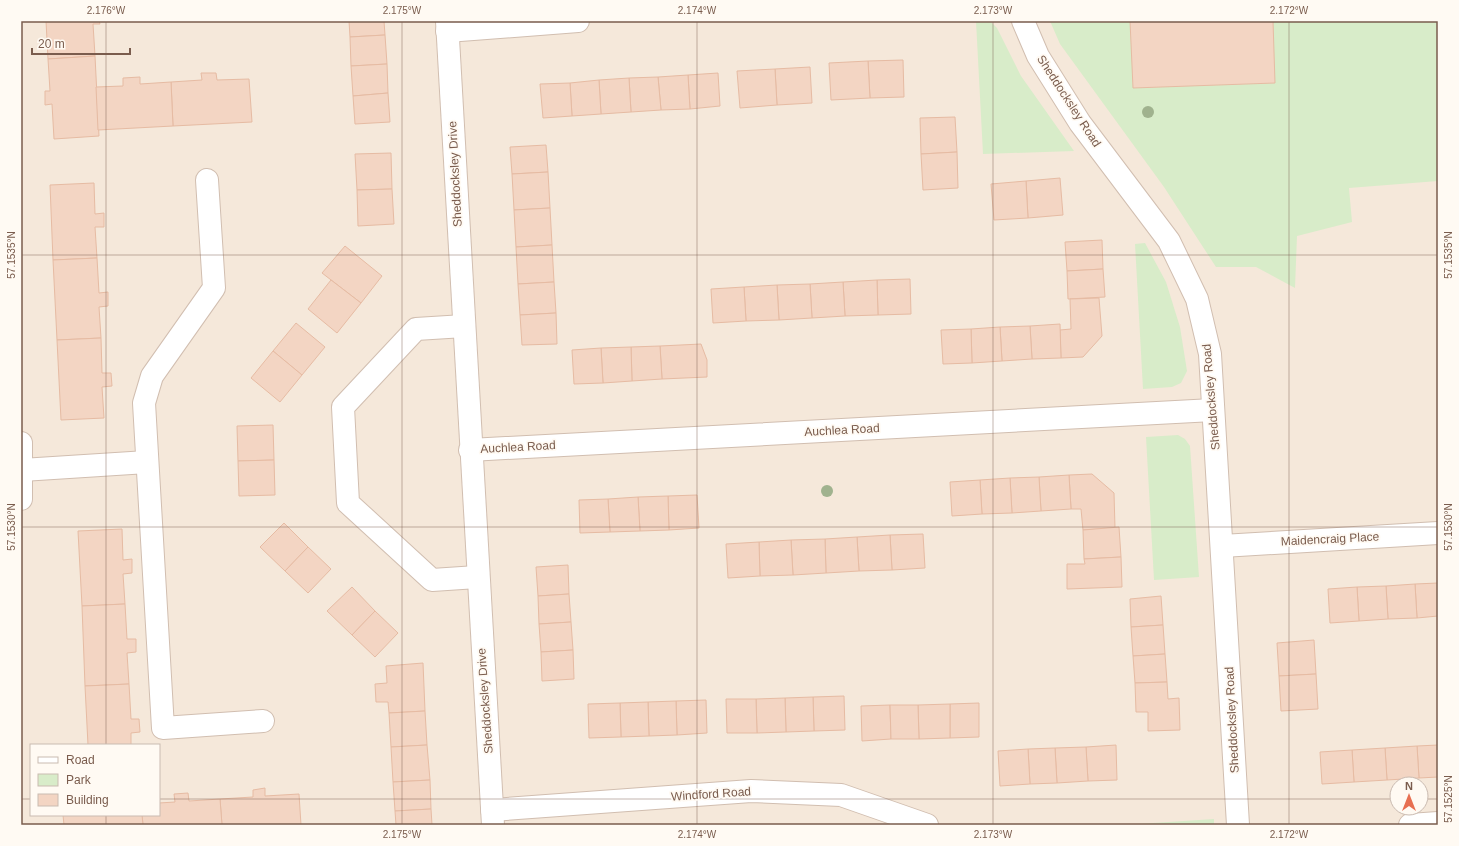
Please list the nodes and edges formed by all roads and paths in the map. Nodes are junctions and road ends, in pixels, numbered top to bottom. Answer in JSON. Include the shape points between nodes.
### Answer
{"nodes":[{"id":1,"x":578,"y":21,"type":"edge"},
{"id":2,"x":1023,"y":21,"type":"edge"},
{"id":3,"x":447,"y":26,"type":"edge"},
{"id":4,"x":207,"y":180,"type":"dead end"},
{"id":5,"x":464,"y":326,"type":"junction"},
{"id":6,"x":1213,"y":410,"type":"junction"},
{"id":7,"x":21,"y":443,"type":"edge"},
{"id":8,"x":470,"y":450,"type":"junction"},
{"id":9,"x":147,"y":462,"type":"junction"},
{"id":10,"x":22,"y":470,"type":"junction"},
{"id":11,"x":21,"y":499,"type":"edge"},
{"id":12,"x":1438,"y":533,"type":"edge"},
{"id":13,"x":1222,"y":546,"type":"junction"},
{"id":14,"x":477,"y":577,"type":"junction"},
{"id":15,"x":263,"y":721,"type":"dead end"},
{"id":16,"x":492,"y":818,"type":"edge"},
{"id":17,"x":1438,"y":823,"type":"edge"},
{"id":18,"x":927,"y":825,"type":"edge"},
{"id":19,"x":1238,"y":825,"type":"edge"},
{"id":20,"x":1410,"y":825,"type":"edge"}],
"edges":[{"from":1,"to":3,"type":"street"},
{"from":2,"to":6,"type":"street","name":"Sheddocksley Road","via":[[1038,56],[1080,123],[1169,241],[1197,300],[1210,354]]},
{"from":3,"to":5,"type":"street","name":"Sheddocksley Drive"},
{"from":4,"to":9,"type":"street","via":[[214,288],[152,376],[144,403]]},
{"from":5,"to":8,"type":"street","name":"Sheddocksley Drive"},
{"from":5,"to":14,"type":"street","via":[[416,329],[343,407],[348,503],[432,580]]},
{"from":6,"to":8,"type":"street","name":"Auchlea Road"},
{"from":6,"to":13,"type":"street","name":"Sheddocksley Road"},
{"from":7,"to":10,"type":"street"},
{"from":8,"to":14,"type":"street","name":"Sheddocksley Drive"},
{"from":9,"to":10,"type":"street"},
{"from":9,"to":15,"type":"street","via":[[163,728]]},
{"from":10,"to":11,"type":"street"},
{"from":12,"to":13,"type":"street","name":"Maidencraig Place"},
{"from":13,"to":19,"type":"street","name":"Sheddocksley Road"},
{"from":14,"to":16,"type":"street","name":"Sheddocksley Drive"},
{"from":16,"to":18,"type":"street","name":"Windford Road","via":[[751,791],[841,796]]},
{"from":17,"to":20,"type":"street"}]}
